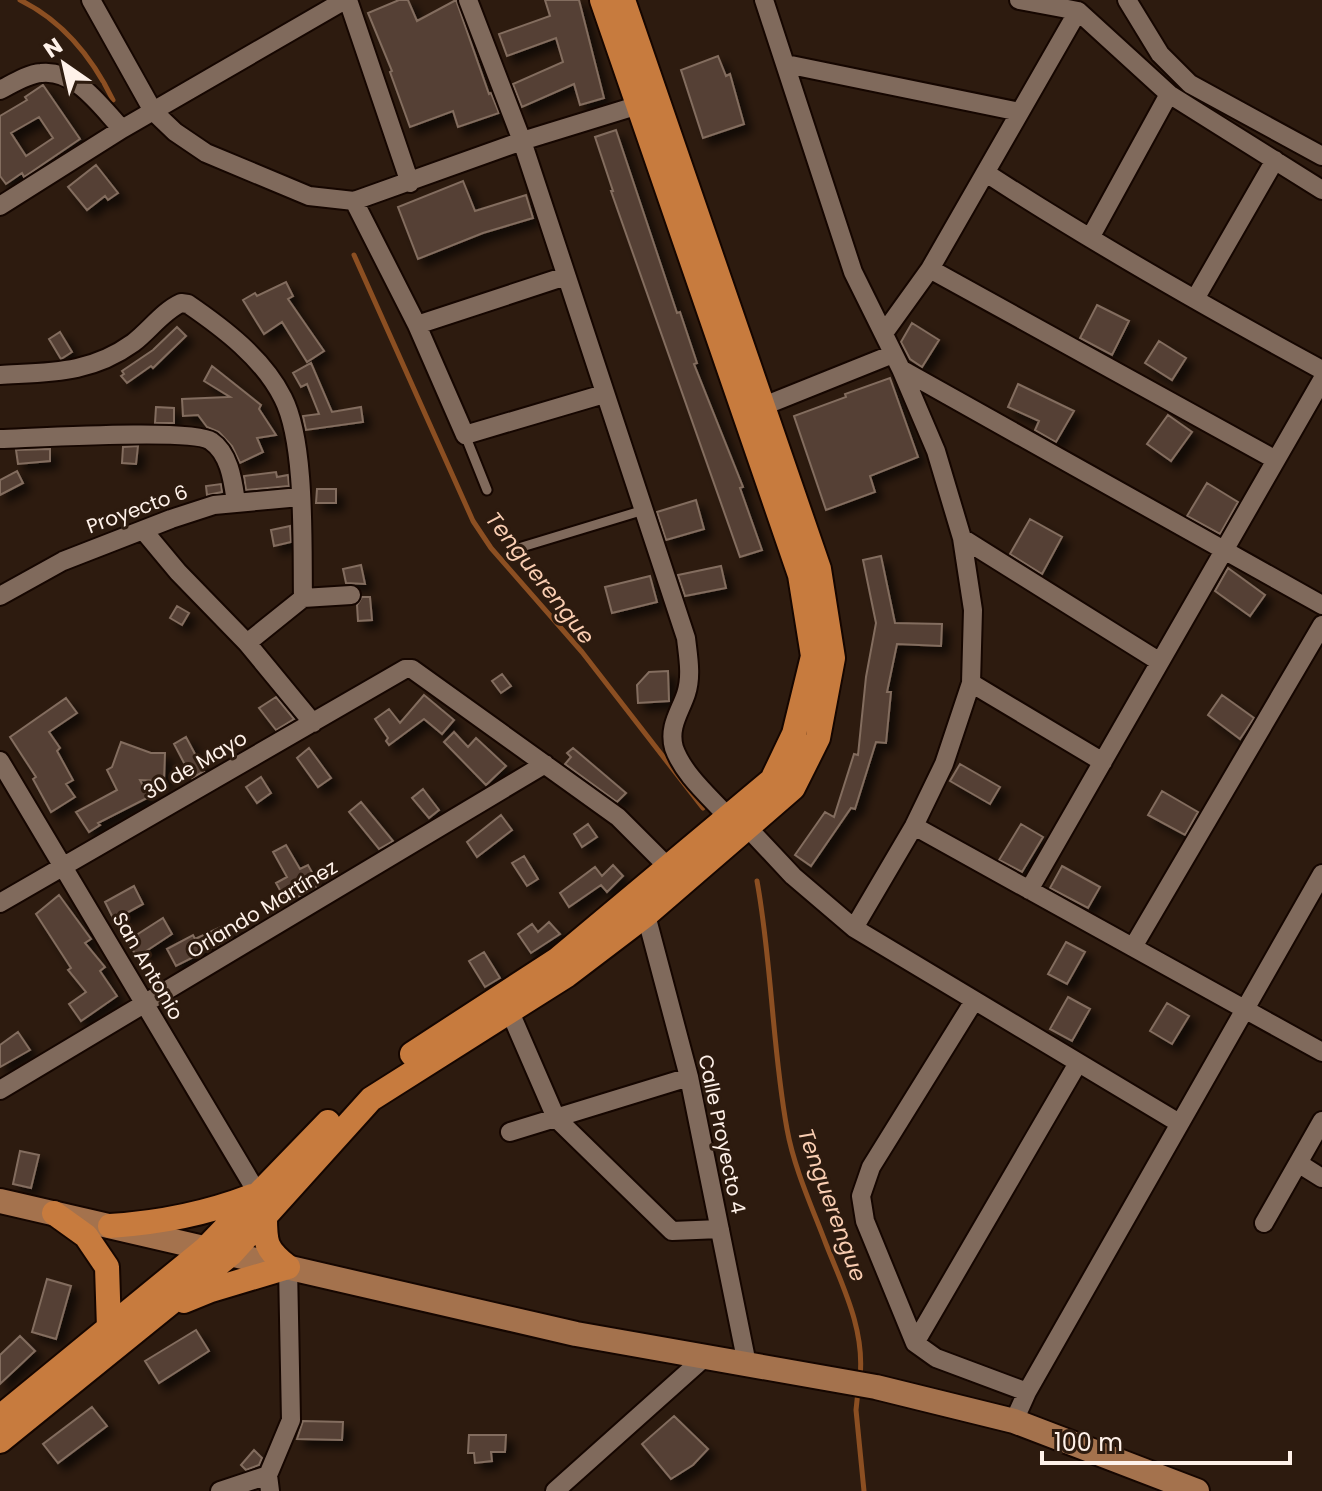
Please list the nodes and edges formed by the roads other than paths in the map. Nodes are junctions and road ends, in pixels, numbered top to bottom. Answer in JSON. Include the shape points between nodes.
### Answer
{"nodes":[{"id":1,"x":91,"y":0,"type":"edge"},
{"id":2,"x":347,"y":0,"type":"edge"},
{"id":3,"x":468,"y":0,"type":"edge"},
{"id":4,"x":602,"y":0,"type":"edge"},
{"id":5,"x":623,"y":0,"type":"edge"},
{"id":6,"x":764,"y":0,"type":"edge"},
{"id":7,"x":1019,"y":0,"type":"edge"},
{"id":8,"x":1127,"y":0,"type":"edge"},
{"id":9,"x":1078,"y":11,"type":"junction"},
{"id":10,"x":786,"y":64,"type":"junction"},
{"id":11,"x":0,"y":90,"type":"edge"},
{"id":12,"x":1169,"y":94,"type":"junction"},
{"id":13,"x":639,"y":105,"type":"junction"},
{"id":14,"x":153,"y":111,"type":"junction"},
{"id":15,"x":1020,"y":112,"type":"junction"},
{"id":16,"x":122,"y":129,"type":"junction"},
{"id":17,"x":522,"y":141,"type":"junction"},
{"id":18,"x":1322,"y":156,"type":"edge"},
{"id":19,"x":1275,"y":160,"type":"junction"},
{"id":20,"x":986,"y":173,"type":"junction"},
{"id":21,"x":410,"y":183,"type":"junction"},
{"id":22,"x":1322,"y":190,"type":"edge"},
{"id":23,"x":354,"y":201,"type":"junction"},
{"id":24,"x":0,"y":206,"type":"edge"},
{"id":25,"x":1090,"y":238,"type":"junction"},
{"id":26,"x":930,"y":269,"type":"junction"},
{"id":27,"x":566,"y":276,"type":"junction"},
{"id":28,"x":1195,"y":299,"type":"junction"},
{"id":29,"x":417,"y":325,"type":"junction"},
{"id":30,"x":884,"y":333,"type":"junction"},
{"id":31,"x":897,"y":362,"type":"junction"},
{"id":32,"x":1322,"y":370,"type":"edge"},
{"id":33,"x":0,"y":375,"type":"edge"},
{"id":34,"x":1322,"y":380,"type":"edge"},
{"id":35,"x":604,"y":394,"type":"junction"},
{"id":36,"x":755,"y":410,"type":"junction"},
{"id":37,"x":465,"y":435,"type":"junction"},
{"id":38,"x":0,"y":439,"type":"edge"},
{"id":39,"x":1276,"y":460,"type":"junction"},
{"id":40,"x":487,"y":490,"type":"dead end"},
{"id":41,"x":300,"y":497,"type":"junction"},
{"id":42,"x":236,"y":502,"type":"junction"},
{"id":43,"x":644,"y":510,"type":"junction"},
{"id":44,"x":143,"y":530,"type":"junction"},
{"id":45,"x":962,"y":538,"type":"junction"},
{"id":46,"x":512,"y":550,"type":"dead end"},
{"id":47,"x":1224,"y":550,"type":"junction"},
{"id":48,"x":351,"y":595,"type":"dead end"},
{"id":49,"x":0,"y":596,"type":"edge"},
{"id":50,"x":303,"y":598,"type":"junction"},
{"id":51,"x":1322,"y":605,"type":"edge"},
{"id":52,"x":1322,"y":625,"type":"edge"},
{"id":53,"x":247,"y":643,"type":"junction"},
{"id":54,"x":1160,"y":662,"type":"junction"},
{"id":55,"x":971,"y":683,"type":"junction"},
{"id":56,"x":313,"y":723,"type":"junction"},
{"id":57,"x":0,"y":761,"type":"edge"},
{"id":58,"x":1103,"y":762,"type":"junction"},
{"id":59,"x":545,"y":764,"type":"junction"},
{"id":60,"x":738,"y":822,"type":"junction"},
{"id":61,"x":914,"y":826,"type":"junction"},
{"id":62,"x":64,"y":866,"type":"junction"},
{"id":63,"x":668,"y":867,"type":"junction"},
{"id":64,"x":1322,"y":874,"type":"edge"},
{"id":65,"x":1029,"y":890,"type":"junction"},
{"id":66,"x":0,"y":903,"type":"edge"},
{"id":67,"x":646,"y":915,"type":"junction"},
{"id":68,"x":854,"y":928,"type":"junction"},
{"id":69,"x":1133,"y":947,"type":"junction"},
{"id":70,"x":974,"y":1001,"type":"junction"},
{"id":71,"x":145,"y":1005,"type":"junction"},
{"id":72,"x":1244,"y":1008,"type":"junction"},
{"id":73,"x":510,"y":1012,"type":"junction"},
{"id":74,"x":1322,"y":1052,"type":"edge"},
{"id":75,"x":1078,"y":1063,"type":"junction"},
{"id":76,"x":689,"y":1077,"type":"junction"},
{"id":77,"x":0,"y":1090,"type":"edge"},
{"id":78,"x":556,"y":1118,"type":"junction"},
{"id":79,"x":1322,"y":1121,"type":"edge"},
{"id":80,"x":1179,"y":1123,"type":"junction"},
{"id":81,"x":510,"y":1132,"type":"dead end"},
{"id":82,"x":1298,"y":1163,"type":"junction"},
{"id":83,"x":1322,"y":1178,"type":"edge"},
{"id":84,"x":0,"y":1201,"type":"edge"},
{"id":85,"x":262,"y":1204,"type":"junction"},
{"id":86,"x":54,"y":1213,"type":"junction"},
{"id":87,"x":1264,"y":1223,"type":"dead end"},
{"id":88,"x":110,"y":1226,"type":"junction"},
{"id":89,"x":720,"y":1229,"type":"junction"},
{"id":90,"x":205,"y":1249,"type":"junction"},
{"id":91,"x":231,"y":1254,"type":"junction"},
{"id":92,"x":288,"y":1267,"type":"junction"},
{"id":93,"x":161,"y":1310,"type":"junction"},
{"id":94,"x":109,"y":1328,"type":"junction"},
{"id":95,"x":915,"y":1343,"type":"junction"},
{"id":96,"x":705,"y":1357,"type":"junction"},
{"id":97,"x":747,"y":1364,"type":"junction"},
{"id":98,"x":1027,"y":1392,"type":"junction"},
{"id":99,"x":0,"y":1417,"type":"edge"},
{"id":100,"x":1014,"y":1421,"type":"junction"},
{"id":101,"x":0,"y":1441,"type":"edge"},
{"id":102,"x":269,"y":1483,"type":"edge"},
{"id":103,"x":220,"y":1491,"type":"edge"},
{"id":104,"x":555,"y":1491,"type":"edge"},
{"id":105,"x":1197,"y":1491,"type":"edge"}],
"edges":[{"from":1,"to":14,"type":"street"},
{"from":2,"to":14,"type":"street"},
{"from":2,"to":21,"type":"street"},
{"from":3,"to":17,"type":"street"},
{"from":4,"to":13,"type":"main road"},
{"from":5,"to":36,"type":"main road"},
{"from":6,"to":10,"type":"street"},
{"from":7,"to":9,"type":"street"},
{"from":8,"to":18,"type":"street","via":[[1160,54],[1190,84]]},
{"from":9,"to":12,"type":"street"},
{"from":9,"to":15,"type":"street"},
{"from":10,"to":15,"type":"street"},
{"from":10,"to":30,"type":"street","via":[[853,272]]},
{"from":11,"to":16,"type":"street","via":[[42,73],[61,75],[80,85]]},
{"from":12,"to":19,"type":"street"},
{"from":12,"to":25,"type":"street"},
{"from":13,"to":17,"type":"street"},
{"from":13,"to":36,"type":"main road"},
{"from":14,"to":16,"type":"street"},
{"from":14,"to":23,"type":"street","via":[[206,153],[309,196]]},
{"from":15,"to":20,"type":"street"},
{"from":16,"to":24,"type":"street"},
{"from":17,"to":21,"type":"street"},
{"from":17,"to":27,"type":"street"},
{"from":19,"to":22,"type":"street"},
{"from":19,"to":28,"type":"street"},
{"from":20,"to":25,"type":"street"},
{"from":20,"to":26,"type":"street"},
{"from":21,"to":23,"type":"street"},
{"from":23,"to":29,"type":"street"},
{"from":25,"to":28,"type":"street"},
{"from":26,"to":30,"type":"street"},
{"from":26,"to":39,"type":"street"},
{"from":27,"to":29,"type":"street"},
{"from":27,"to":35,"type":"street"},
{"from":28,"to":32,"type":"street"},
{"from":29,"to":37,"type":"street"},
{"from":30,"to":31,"type":"street"},
{"from":31,"to":36,"type":"street"},
{"from":31,"to":45,"type":"street","via":[[936,451]]},
{"from":31,"to":47,"type":"street"},
{"from":33,"to":41,"type":"street","via":[[74,370],[98,363],[144,335],[176,305],[188,304],[225,330],[283,398],[295,439]]},
{"from":34,"to":39,"type":"street"},
{"from":35,"to":37,"type":"street"},
{"from":35,"to":43,"type":"street"},
{"from":36,"to":60,"type":"main road","via":[[800,575],[813,656],[794,734],[772,780]]},
{"from":37,"to":40,"type":"lane"},
{"from":38,"to":42,"type":"street","via":[[204,437],[227,463]]},
{"from":39,"to":47,"type":"street"},
{"from":41,"to":42,"type":"street","name":"Proyecto 6"},
{"from":41,"to":50,"type":"street"},
{"from":42,"to":44,"type":"street","name":"Proyecto 6"},
{"from":43,"to":46,"type":"lane"},
{"from":43,"to":60,"type":"street","via":[[690,665],[687,692],[672,733],[674,748],[684,766]]},
{"from":44,"to":49,"type":"street","name":"Proyecto 6","via":[[63,561]]},
{"from":44,"to":53,"type":"street"},
{"from":45,"to":54,"type":"street"},
{"from":45,"to":55,"type":"street","via":[[973,610]]},
{"from":47,"to":51,"type":"street"},
{"from":47,"to":54,"type":"street"},
{"from":48,"to":50,"type":"street"},
{"from":50,"to":53,"type":"street"},
{"from":52,"to":69,"type":"street"},
{"from":53,"to":56,"type":"street"},
{"from":54,"to":58,"type":"street"},
{"from":55,"to":58,"type":"street"},
{"from":55,"to":61,"type":"street","via":[[944,764]]},
{"from":56,"to":59,"type":"street","name":"30 de Mayo","via":[[412,669]]},
{"from":56,"to":62,"type":"street","name":"30 de Mayo"},
{"from":57,"to":62,"type":"street","name":"San Antonio"},
{"from":58,"to":65,"type":"street"},
{"from":59,"to":63,"type":"street","via":[[618,817]]},
{"from":59,"to":71,"type":"street","name":"Orlando Martínez"},
{"from":60,"to":63,"type":"main road"},
{"from":60,"to":67,"type":"main road"},
{"from":60,"to":68,"type":"street"},
{"from":61,"to":65,"type":"street"},
{"from":61,"to":68,"type":"street"},
{"from":62,"to":66,"type":"street","name":"30 de Mayo"},
{"from":62,"to":71,"type":"street","name":"San Antonio"},
{"from":63,"to":85,"type":"main road","via":[[558,959],[363,1086]]},
{"from":64,"to":72,"type":"street"},
{"from":65,"to":69,"type":"street"},
{"from":67,"to":73,"type":"main road"},
{"from":67,"to":76,"type":"street","name":"Calle Proyecto 4"},
{"from":68,"to":70,"type":"street"},
{"from":69,"to":72,"type":"street"},
{"from":70,"to":75,"type":"street"},
{"from":70,"to":95,"type":"street","via":[[871,1167],[861,1196],[865,1221]]},
{"from":71,"to":77,"type":"street","name":"Orlando Martínez"},
{"from":71,"to":85,"type":"street","name":"San Antonio"},
{"from":72,"to":74,"type":"street"},
{"from":72,"to":80,"type":"street"},
{"from":73,"to":78,"type":"street"},
{"from":73,"to":85,"type":"main road","via":[[371,1099]]},
{"from":75,"to":80,"type":"street"},
{"from":75,"to":95,"type":"street"},
{"from":76,"to":78,"type":"street"},
{"from":76,"to":89,"type":"street","name":"Calle Proyecto 4"},
{"from":78,"to":81,"type":"street"},
{"from":78,"to":89,"type":"street","via":[[672,1231]]},
{"from":79,"to":82,"type":"street"},
{"from":80,"to":98,"type":"street"},
{"from":82,"to":83,"type":"street"},
{"from":82,"to":87,"type":"street"},
{"from":84,"to":86,"type":"main road"},
{"from":85,"to":88,"type":"main road"},
{"from":85,"to":90,"type":"main road"},
{"from":85,"to":91,"type":"main road"},
{"from":85,"to":92,"type":"main road","via":[[270,1253]]},
{"from":86,"to":88,"type":"main road"},
{"from":86,"to":94,"type":"main road","via":[[86,1236],[107,1267]]},
{"from":88,"to":90,"type":"main road"},
{"from":89,"to":97,"type":"street","name":"Calle Proyecto 4"},
{"from":90,"to":91,"type":"main road"},
{"from":90,"to":94,"type":"main road"},
{"from":91,"to":92,"type":"main road"},
{"from":91,"to":93,"type":"main road"},
{"from":92,"to":93,"type":"main road"},
{"from":92,"to":96,"type":"main road","via":[[576,1334]]},
{"from":92,"to":102,"type":"street","via":[[291,1420]]},
{"from":93,"to":101,"type":"main road"},
{"from":94,"to":99,"type":"main road"},
{"from":95,"to":98,"type":"street","via":[[936,1358]]},
{"from":96,"to":97,"type":"main road"},
{"from":96,"to":104,"type":"street"},
{"from":97,"to":100,"type":"main road","via":[[876,1387]]},
{"from":98,"to":100,"type":"street"},
{"from":100,"to":105,"type":"main road"},
{"from":102,"to":103,"type":"street"}]}
